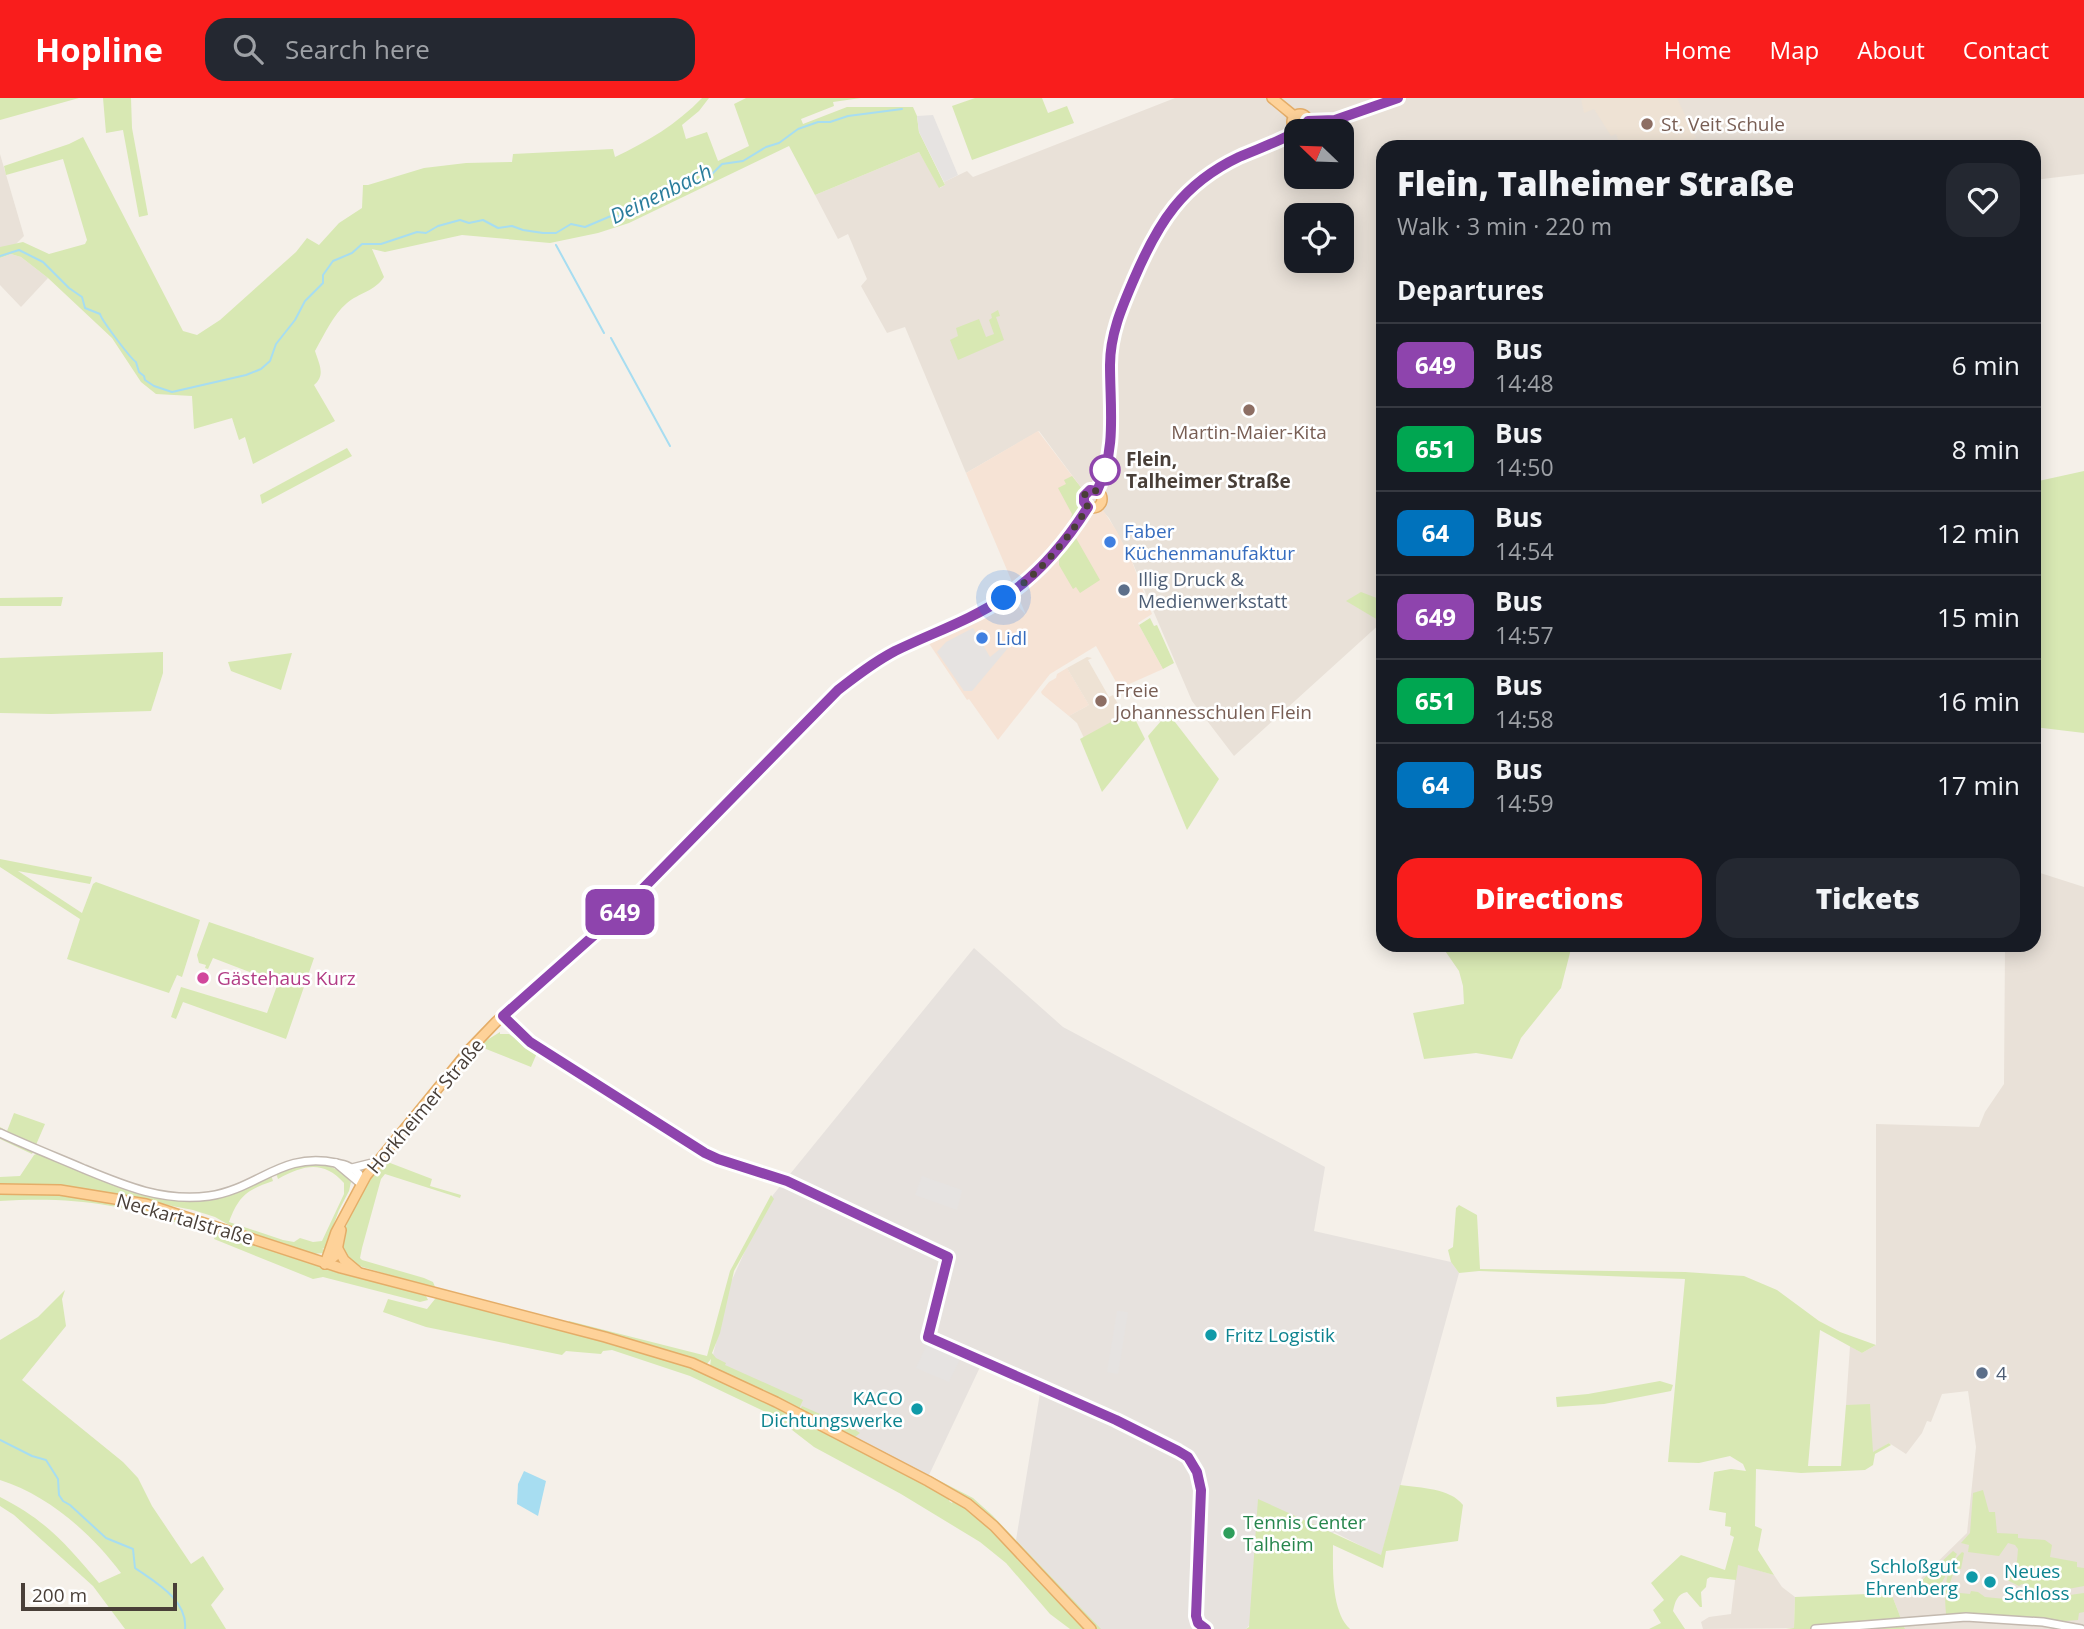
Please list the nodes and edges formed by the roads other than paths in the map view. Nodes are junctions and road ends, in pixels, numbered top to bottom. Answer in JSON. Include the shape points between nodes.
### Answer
{"nodes":[{"id":1,"x":1272,"y":98,"type":"edge"},
{"id":2,"x":1398,"y":98,"type":"edge"},
{"id":3,"x":1294,"y":116,"type":"junction"},
{"id":4,"x":1292,"y":119,"type":"edge"},
{"id":5,"x":1307,"y":119,"type":"edge"},
{"id":6,"x":1338,"y":119,"type":"edge"},
{"id":7,"x":1284,"y":138,"type":"edge"},
{"id":8,"x":0,"y":1133,"type":"edge"},
{"id":9,"x":376,"y":1162,"type":"junction"},
{"id":10,"x":336,"y":1163,"type":"junction"},
{"id":11,"x":352,"y":1168,"type":"junction"},
{"id":12,"x":361,"y":1184,"type":"junction"},
{"id":13,"x":0,"y":1189,"type":"edge"},
{"id":14,"x":342,"y":1225,"type":"junction"},
{"id":15,"x":338,"y":1249,"type":"junction"},
{"id":16,"x":326,"y":1264,"type":"junction"},
{"id":17,"x":361,"y":1274,"type":"junction"},
{"id":18,"x":1091,"y":1629,"type":"edge"},
{"id":19,"x":1815,"y":1629,"type":"edge"},
{"id":20,"x":2081,"y":1629,"type":"edge"}],
"edges":[{"from":1,"to":3,"type":"main road"},
{"from":2,"to":6,"type":"main road"},
{"from":3,"to":4,"type":"main road"},
{"from":3,"to":5,"type":"main road","via":[[1303,114]]},
{"from":7,"to":9,"type":"main road","name":"Horkheimer Straße","via":[[1202,180],[1170,210],[1154,235],[1111,341],[1111,443],[1105,471],[1097,491],[1085,494],[1088,507],[1057,551],[1018,588],[962,622],[894,652],[838,690],[604,927],[480,1038]]},
{"from":8,"to":10,"type":"street","via":[[138,1190],[176,1197],[211,1196],[299,1161]]},
{"from":9,"to":11,"type":"street"},
{"from":9,"to":12,"type":"main road","name":"Horkheimer Straße"},
{"from":10,"to":11,"type":"street"},
{"from":10,"to":12,"type":"street"},
{"from":11,"to":12,"type":"street"},
{"from":12,"to":14,"type":"main road","name":"Horkheimer Straße"},
{"from":13,"to":16,"type":"main road","name":"Neckartalstraße","via":[[60,1191],[146,1204]]},
{"from":14,"to":15,"type":"main road","name":"Horkheimer Straße"},
{"from":14,"to":16,"type":"main road","name":"Horkheimer Straße"},
{"from":15,"to":16,"type":"main road","name":"Horkheimer Straße"},
{"from":15,"to":17,"type":"main road"},
{"from":16,"to":17,"type":"main road","name":"Neckartalstraße"},
{"from":17,"to":18,"type":"main road","name":"Neckartalstraße","via":[[669,1356],[720,1375],[968,1504]]},
{"from":19,"to":20,"type":"street","via":[[1966,1617]]}]}
